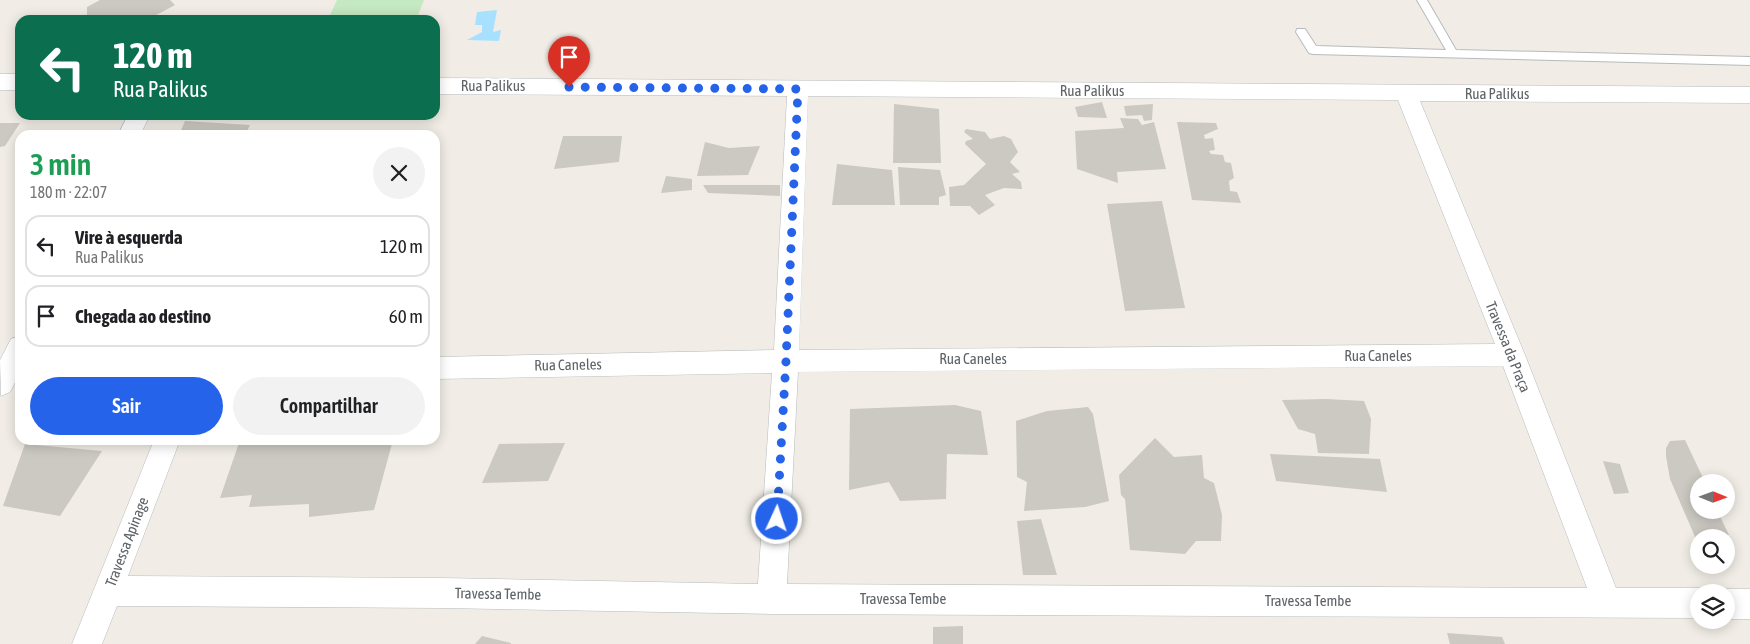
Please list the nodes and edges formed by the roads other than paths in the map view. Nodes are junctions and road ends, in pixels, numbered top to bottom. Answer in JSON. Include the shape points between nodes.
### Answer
{"nodes":[{"id":1,"x":1422,"y":0,"type":"edge"},
{"id":2,"x":1301,"y":32,"type":"dead end"},
{"id":3,"x":1453,"y":54,"type":"junction"},
{"id":4,"x":1750,"y":61,"type":"edge"},
{"id":5,"x":0,"y":82,"type":"edge"},
{"id":6,"x":15,"y":82,"type":"edge"},
{"id":7,"x":440,"y":86,"type":"edge"},
{"id":8,"x":798,"y":89,"type":"junction"},
{"id":9,"x":1406,"y":94,"type":"junction"},
{"id":10,"x":1750,"y":96,"type":"edge"},
{"id":11,"x":1512,"y":355,"type":"junction"},
{"id":12,"x":15,"y":361,"type":"edge"},
{"id":13,"x":786,"y":361,"type":"junction"},
{"id":14,"x":440,"y":368,"type":"edge"},
{"id":15,"x":7,"y":383,"type":"edge"},
{"id":16,"x":165,"y":445,"type":"edge"},
{"id":17,"x":108,"y":590,"type":"junction"},
{"id":18,"x":772,"y":599,"type":"junction"},
{"id":19,"x":1607,"y":602,"type":"junction"},
{"id":20,"x":1690,"y":603,"type":"edge"},
{"id":21,"x":1735,"y":604,"type":"edge"},
{"id":22,"x":1750,"y":604,"type":"edge"},
{"id":23,"x":87,"y":644,"type":"edge"}],
"edges":[{"from":1,"to":3,"type":"lane"},
{"from":2,"to":3,"type":"lane","via":[[1313,50]]},
{"from":3,"to":4,"type":"lane"},
{"from":5,"to":6,"type":"street"},
{"from":7,"to":8,"type":"street","name":"Rua Palikus"},
{"from":8,"to":9,"type":"street","name":"Rua Palikus"},
{"from":8,"to":13,"type":"street"},
{"from":9,"to":10,"type":"street","name":"Rua Palikus"},
{"from":9,"to":11,"type":"street","name":"Travessa da Praça"},
{"from":11,"to":13,"type":"street","name":"Rua Caneles"},
{"from":11,"to":19,"type":"street","name":"Travessa da Praça"},
{"from":12,"to":15,"type":"street"},
{"from":13,"to":14,"type":"street","name":"Rua Caneles"},
{"from":13,"to":18,"type":"street"},
{"from":16,"to":17,"type":"street","name":"Travessa Apinage"},
{"from":17,"to":18,"type":"street","name":"Travessa Tembe"},
{"from":17,"to":23,"type":"street","name":"Travessa Apinage"},
{"from":18,"to":19,"type":"street","name":"Travessa Tembe"},
{"from":19,"to":20,"type":"street","name":"Travessa Tembe"},
{"from":21,"to":22,"type":"street"}]}
